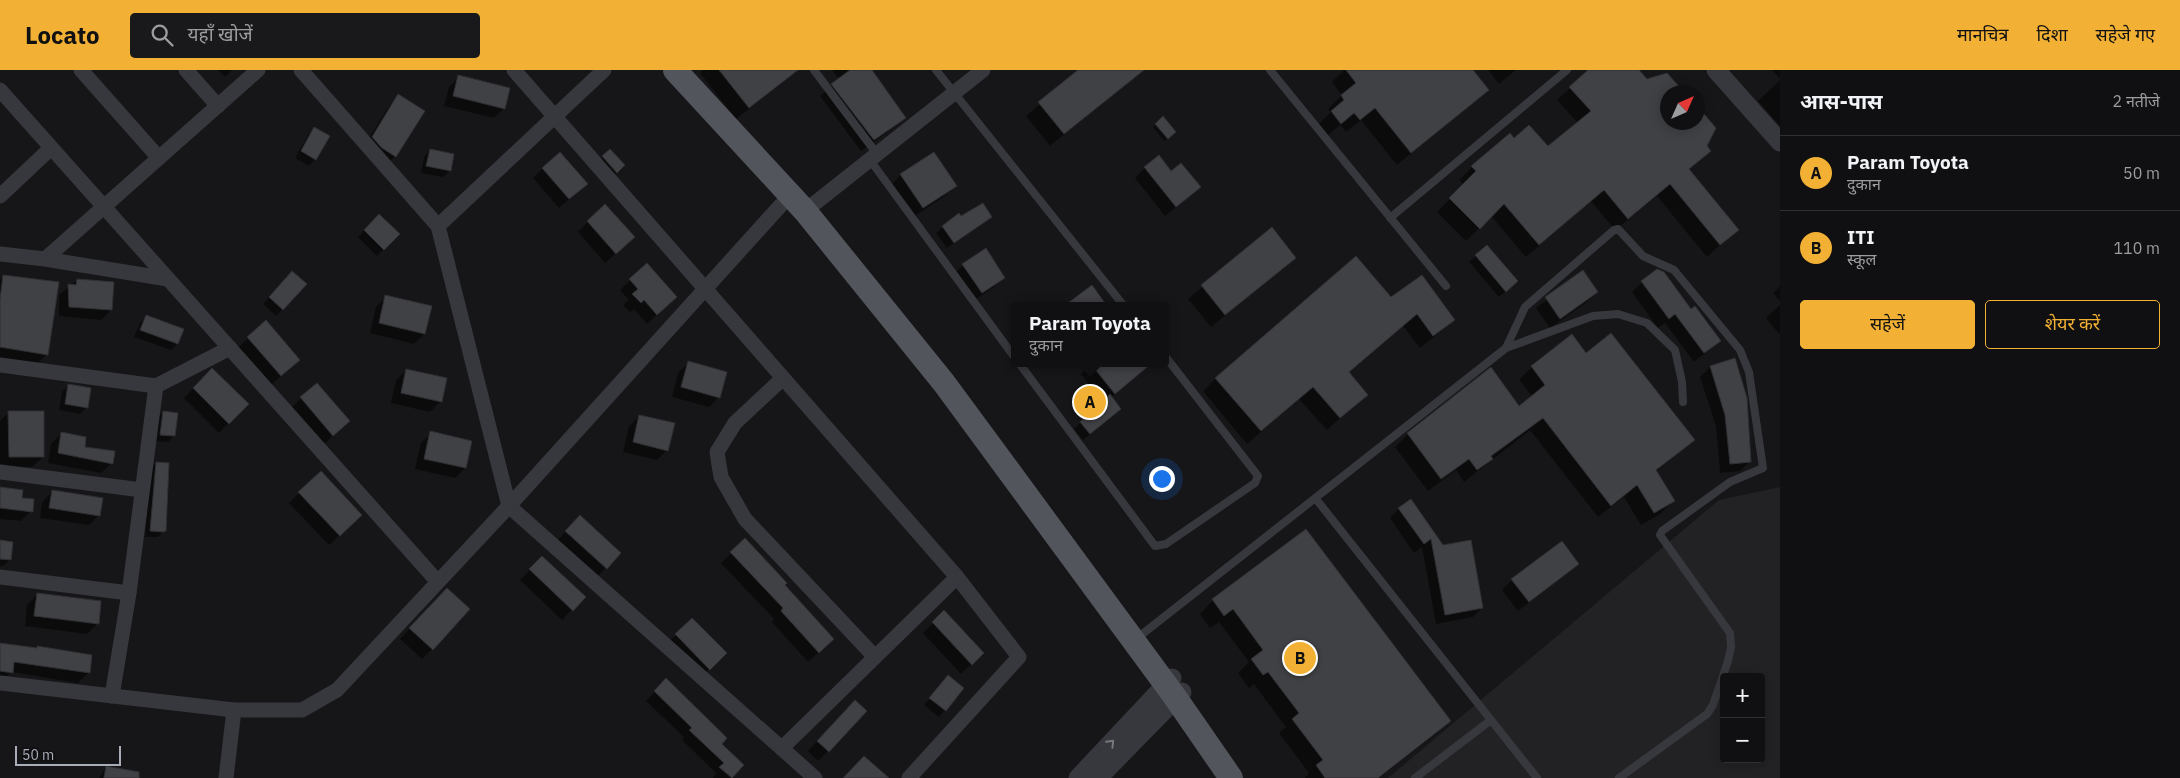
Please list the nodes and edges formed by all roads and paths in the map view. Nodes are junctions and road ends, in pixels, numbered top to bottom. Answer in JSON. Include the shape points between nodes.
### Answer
{"nodes":[{"id":1,"x":82,"y":70,"type":"edge"},
{"id":2,"x":186,"y":70,"type":"edge"},
{"id":3,"x":258,"y":70,"type":"edge"},
{"id":4,"x":301,"y":70,"type":"edge"},
{"id":5,"x":514,"y":70,"type":"edge"},
{"id":6,"x":604,"y":70,"type":"edge"},
{"id":7,"x":675,"y":70,"type":"edge"},
{"id":8,"x":690,"y":70,"type":"edge"},
{"id":9,"x":814,"y":70,"type":"edge"},
{"id":10,"x":936,"y":70,"type":"edge"},
{"id":11,"x":982,"y":70,"type":"edge"},
{"id":12,"x":1270,"y":70,"type":"edge"},
{"id":13,"x":1567,"y":70,"type":"edge"},
{"id":14,"x":1716,"y":70,"type":"edge"},
{"id":15,"x":0,"y":90,"type":"edge"},
{"id":16,"x":954,"y":93,"type":"junction"},
{"id":17,"x":218,"y":106,"type":"junction"},
{"id":18,"x":555,"y":116,"type":"junction"},
{"id":19,"x":1780,"y":142,"type":"edge"},
{"id":20,"x":51,"y":148,"type":"junction"},
{"id":21,"x":873,"y":157,"type":"junction"},
{"id":22,"x":159,"y":158,"type":"junction"},
{"id":23,"x":0,"y":196,"type":"edge"},
{"id":24,"x":803,"y":203,"type":"junction"},
{"id":25,"x":105,"y":207,"type":"junction"},
{"id":26,"x":1390,"y":218,"type":"junction"},
{"id":27,"x":438,"y":226,"type":"junction"},
{"id":28,"x":0,"y":254,"type":"edge"},
{"id":29,"x":45,"y":259,"type":"junction"},
{"id":30,"x":168,"y":279,"type":"junction"},
{"id":31,"x":1446,"y":286,"type":"dead end"},
{"id":32,"x":704,"y":288,"type":"junction"},
{"id":33,"x":1121,"y":302,"type":"edge"},
{"id":34,"x":230,"y":348,"type":"junction"},
{"id":35,"x":1506,"y":348,"type":"junction"},
{"id":36,"x":1011,"y":352,"type":"edge"},
{"id":37,"x":1169,"y":361,"type":"edge"},
{"id":38,"x":0,"y":365,"type":"edge"},
{"id":39,"x":1022,"y":367,"type":"edge"},
{"id":40,"x":783,"y":378,"type":"junction"},
{"id":41,"x":156,"y":386,"type":"junction"},
{"id":42,"x":1683,"y":402,"type":"dead end"},
{"id":43,"x":0,"y":472,"type":"edge"},
{"id":44,"x":142,"y":490,"type":"junction"},
{"id":45,"x":1316,"y":499,"type":"junction"},
{"id":46,"x":509,"y":506,"type":"junction"},
{"id":47,"x":0,"y":577,"type":"edge"},
{"id":48,"x":957,"y":577,"type":"junction"},
{"id":49,"x":437,"y":581,"type":"junction"},
{"id":50,"x":129,"y":593,"type":"junction"},
{"id":51,"x":1138,"y":638,"type":"junction"},
{"id":52,"x":875,"y":657,"type":"junction"},
{"id":53,"x":0,"y":683,"type":"edge"},
{"id":54,"x":1174,"y":688,"type":"junction"},
{"id":55,"x":112,"y":696,"type":"junction"},
{"id":56,"x":234,"y":710,"type":"junction"},
{"id":57,"x":1492,"y":720,"type":"junction"},
{"id":58,"x":782,"y":748,"type":"junction"},
{"id":59,"x":226,"y":778,"type":"edge"},
{"id":60,"x":815,"y":778,"type":"edge"},
{"id":61,"x":909,"y":778,"type":"edge"},
{"id":62,"x":1078,"y":778,"type":"edge"},
{"id":63,"x":1098,"y":778,"type":"edge"},
{"id":64,"x":1231,"y":778,"type":"edge"},
{"id":65,"x":1242,"y":778,"type":"edge"},
{"id":66,"x":1415,"y":778,"type":"edge"},
{"id":67,"x":1536,"y":778,"type":"edge"},
{"id":68,"x":1619,"y":778,"type":"edge"}],
"edges":[{"from":1,"to":22,"type":"street"},
{"from":2,"to":17,"type":"street"},
{"from":3,"to":17,"type":"street"},
{"from":4,"to":27,"type":"street"},
{"from":5,"to":18,"type":"street"},
{"from":6,"to":18,"type":"street"},
{"from":7,"to":24,"type":"main road"},
{"from":8,"to":24,"type":"main road"},
{"from":9,"to":21,"type":"lane"},
{"from":10,"to":16,"type":"lane"},
{"from":11,"to":16,"type":"street"},
{"from":12,"to":26,"type":"lane"},
{"from":13,"to":26,"type":"lane"},
{"from":14,"to":19,"type":"street"},
{"from":15,"to":20,"type":"street"},
{"from":16,"to":21,"type":"street"},
{"from":16,"to":33,"type":"lane"},
{"from":17,"to":22,"type":"street"},
{"from":18,"to":27,"type":"street"},
{"from":18,"to":32,"type":"street"},
{"from":20,"to":23,"type":"street"},
{"from":20,"to":25,"type":"street"},
{"from":21,"to":24,"type":"street"},
{"from":21,"to":36,"type":"lane"},
{"from":22,"to":25,"type":"street"},
{"from":24,"to":32,"type":"street"},
{"from":24,"to":51,"type":"main road"},
{"from":25,"to":29,"type":"street"},
{"from":25,"to":30,"type":"street"},
{"from":26,"to":31,"type":"lane"},
{"from":27,"to":46,"type":"street"},
{"from":28,"to":29,"type":"street"},
{"from":29,"to":30,"type":"street"},
{"from":30,"to":34,"type":"street"},
{"from":32,"to":40,"type":"street"},
{"from":32,"to":46,"type":"street"},
{"from":34,"to":41,"type":"street"},
{"from":34,"to":49,"type":"street"},
{"from":35,"to":42,"type":"lane","via":[[1593,316],[1618,314],[1647,324],[1675,350]]},
{"from":35,"to":45,"type":"lane"},
{"from":35,"to":68,"type":"lane","via":[[1525,307],[1618,229],[1643,256],[1674,270],[1740,350],[1749,372],[1763,468],[1730,482],[1660,535],[1730,633],[1731,648],[1718,694],[1706,714]]},
{"from":37,"to":39,"type":"lane","via":[[1258,476],[1255,483],[1166,544],[1155,546]]},
{"from":38,"to":41,"type":"street"},
{"from":40,"to":48,"type":"street"},
{"from":40,"to":52,"type":"street","via":[[735,423],[717,452],[721,477],[745,519]]},
{"from":41,"to":44,"type":"street"},
{"from":43,"to":44,"type":"street"},
{"from":44,"to":50,"type":"street"},
{"from":45,"to":51,"type":"lane"},
{"from":45,"to":57,"type":"lane"},
{"from":46,"to":49,"type":"street"},
{"from":46,"to":58,"type":"street"},
{"from":47,"to":50,"type":"street"},
{"from":48,"to":52,"type":"street"},
{"from":48,"to":61,"type":"street","via":[[1018,657]]},
{"from":49,"to":56,"type":"street","via":[[337,690],[302,710]]},
{"from":50,"to":55,"type":"street"},
{"from":51,"to":54,"type":"main road"},
{"from":52,"to":58,"type":"street"},
{"from":53,"to":55,"type":"street"},
{"from":62,"to":54,"type":"street","one_way":true},
{"from":54,"to":63,"type":"street"},
{"from":54,"to":64,"type":"main road"},
{"from":54,"to":65,"type":"main road"},
{"from":55,"to":56,"type":"street"},
{"from":56,"to":59,"type":"street"},
{"from":57,"to":66,"type":"lane"},
{"from":57,"to":67,"type":"lane"},
{"from":58,"to":60,"type":"street"}]}
